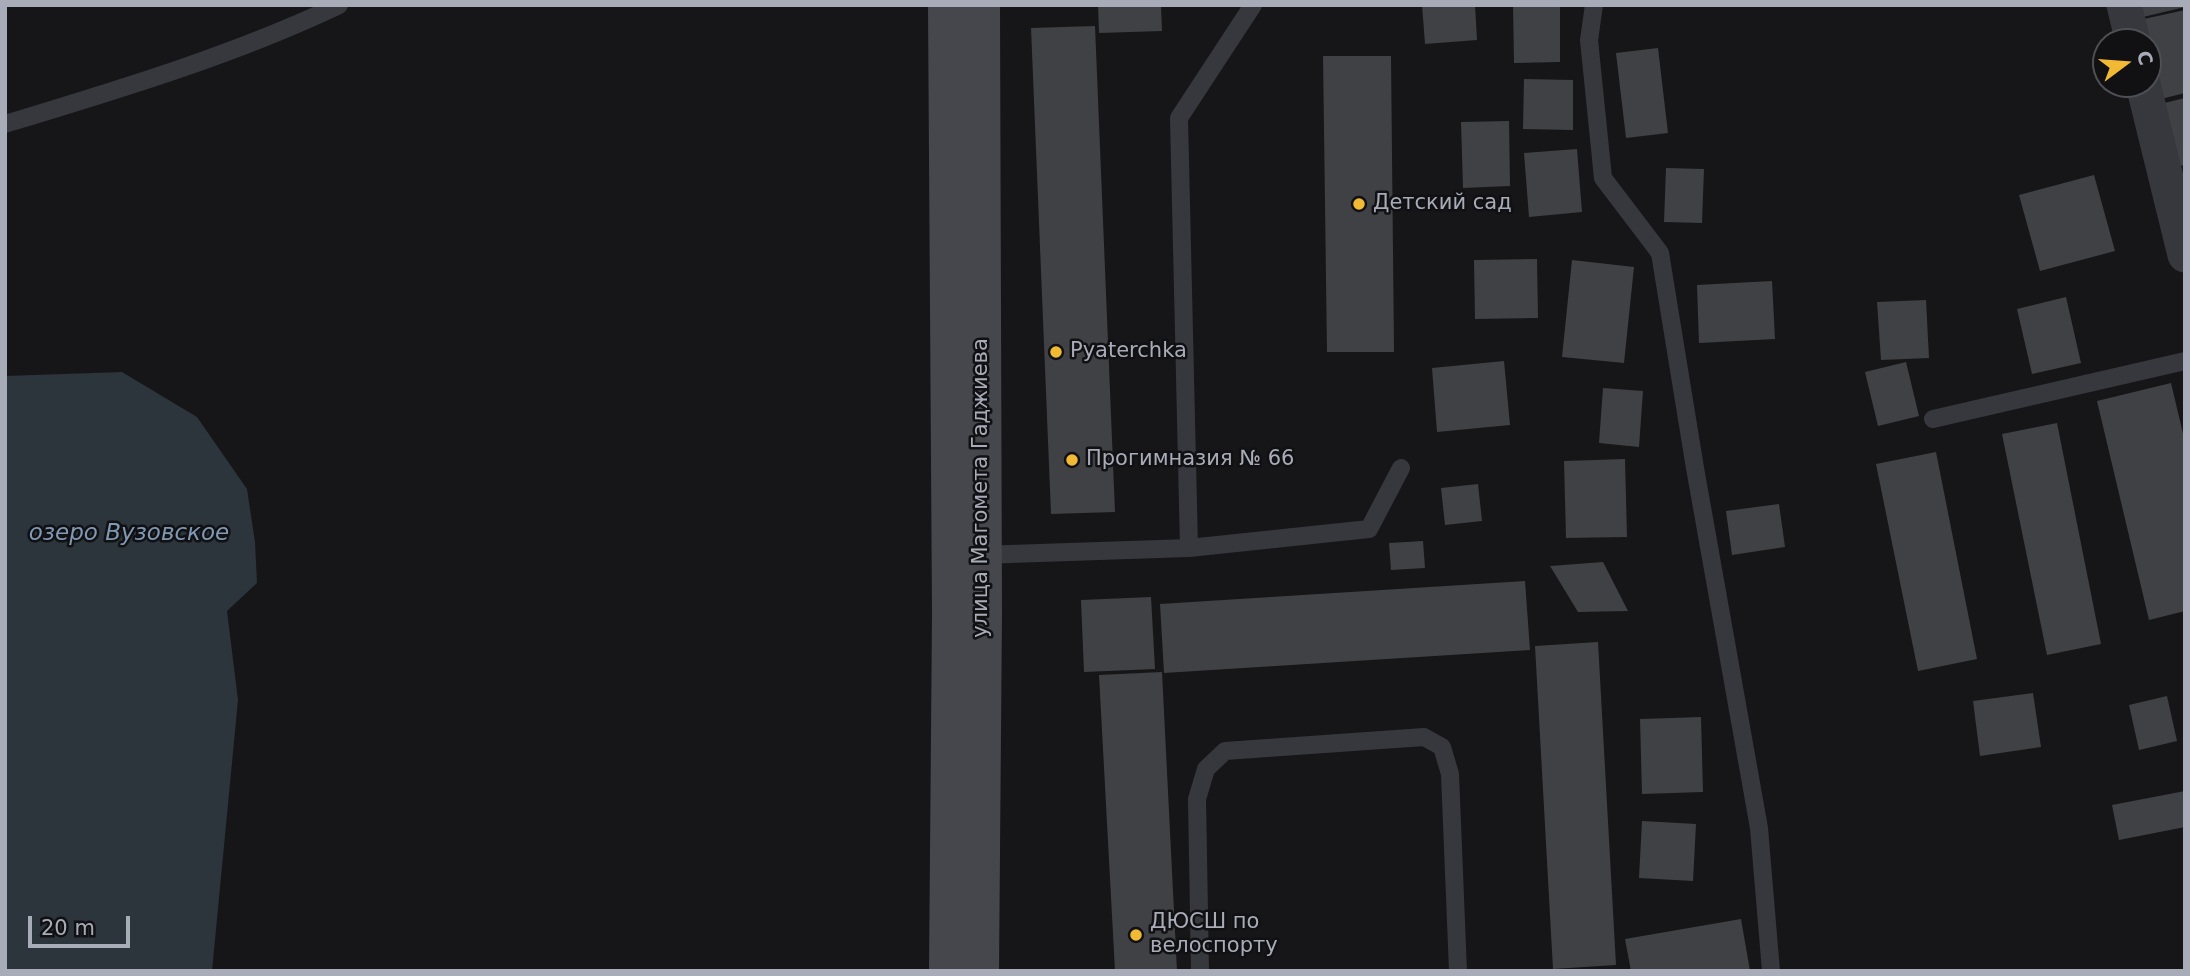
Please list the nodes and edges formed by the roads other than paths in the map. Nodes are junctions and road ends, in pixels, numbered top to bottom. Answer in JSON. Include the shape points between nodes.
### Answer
{"nodes":[{"id":1,"x":340,"y":5,"type":"edge"},
{"id":2,"x":947,"y":5,"type":"edge"},
{"id":3,"x":981,"y":5,"type":"edge"},
{"id":4,"x":1253,"y":5,"type":"edge"},
{"id":5,"x":1594,"y":5,"type":"edge"},
{"id":6,"x":2124,"y":5,"type":"edge"},
{"id":7,"x":2130,"y":28,"type":"edge"},
{"id":8,"x":2146,"y":98,"type":"edge"},
{"id":9,"x":5,"y":124,"type":"edge"},
{"id":10,"x":2185,"y":255,"type":"edge"},
{"id":11,"x":2185,"y":361,"type":"edge"},
{"id":12,"x":1933,"y":419,"type":"dead end"},
{"id":13,"x":1401,"y":468,"type":"dead end"},
{"id":14,"x":1189,"y":548,"type":"junction"},
{"id":15,"x":966,"y":556,"type":"junction"},
{"id":16,"x":948,"y":971,"type":"edge"},
{"id":17,"x":979,"y":971,"type":"edge"},
{"id":18,"x":1200,"y":971,"type":"edge"},
{"id":19,"x":1458,"y":971,"type":"edge"},
{"id":20,"x":1771,"y":971,"type":"edge"}],
"edges":[{"from":1,"to":9,"type":"lane","via":[[282,32]]},
{"from":2,"to":15,"type":"main road","name":"улица Магомета Гаджиева"},
{"from":3,"to":15,"type":"main road","name":"улица Магомета Гаджиева"},
{"from":4,"to":14,"type":"lane","via":[[1179,118]]},
{"from":5,"to":20,"type":"lane","via":[[1589,40],[1603,178],[1660,253],[1759,828]]},
{"from":6,"to":7,"type":"street"},
{"from":8,"to":10,"type":"street"},
{"from":11,"to":12,"type":"lane"},
{"from":13,"to":14,"type":"lane","via":[[1369,529]]},
{"from":14,"to":15,"type":"lane"},
{"from":15,"to":16,"type":"main road","name":"улица Магомета Гаджиева"},
{"from":15,"to":17,"type":"main road","name":"улица Магомета Гаджиева"},
{"from":18,"to":19,"type":"lane","via":[[1197,799],[1206,769],[1225,751],[1424,737],[1442,747],[1450,774]]}]}
